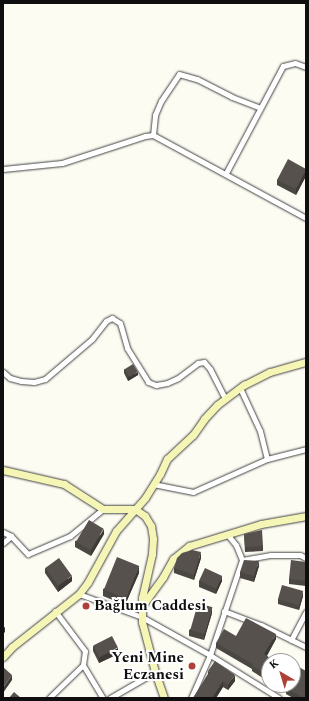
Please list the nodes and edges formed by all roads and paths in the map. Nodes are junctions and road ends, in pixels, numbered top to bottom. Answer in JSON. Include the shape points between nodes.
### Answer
{"nodes":[{"id":1,"x":306,"y":67,"type":"edge"},
{"id":2,"x":260,"y":108,"type":"junction"},
{"id":3,"x":153,"y":135,"type":"junction"},
{"id":4,"x":3,"y":169,"type":"edge"},
{"id":5,"x":226,"y":173,"type":"junction"},
{"id":6,"x":306,"y":218,"type":"edge"},
{"id":7,"x":306,"y":362,"type":"edge"},
{"id":8,"x":3,"y":372,"type":"edge"},
{"id":9,"x":240,"y":388,"type":"junction"},
{"id":10,"x":226,"y":398,"type":"junction"},
{"id":11,"x":306,"y":449,"type":"edge"},
{"id":12,"x":267,"y":459,"type":"junction"},
{"id":13,"x":3,"y":470,"type":"edge"},
{"id":14,"x":153,"y":484,"type":"junction"},
{"id":15,"x":104,"y":509,"type":"junction"},
{"id":16,"x":135,"y":509,"type":"junction"},
{"id":17,"x":306,"y":516,"type":"edge"},
{"id":18,"x":3,"y":532,"type":"edge"},
{"id":19,"x":227,"y":534,"type":"junction"},
{"id":20,"x":11,"y":536,"type":"junction"},
{"id":21,"x":3,"y":543,"type":"edge"},
{"id":22,"x":306,"y":558,"type":"edge"},
{"id":23,"x":242,"y":560,"type":"junction"},
{"id":24,"x":79,"y":594,"type":"junction"},
{"id":25,"x":142,"y":606,"type":"junction"},
{"id":26,"x":55,"y":611,"type":"junction"},
{"id":27,"x":224,"y":611,"type":"junction"},
{"id":28,"x":306,"y":612,"type":"edge"},
{"id":29,"x":142,"y":617,"type":"junction"},
{"id":30,"x":292,"y":640,"type":"junction"},
{"id":31,"x":12,"y":646,"type":"junction"},
{"id":32,"x":306,"y":647,"type":"edge"},
{"id":33,"x":3,"y":653,"type":"edge"},
{"id":34,"x":210,"y":655,"type":"junction"},
{"id":35,"x":3,"y":657,"type":"edge"},
{"id":36,"x":83,"y":665,"type":"junction"},
{"id":37,"x":155,"y":672,"type":"junction"},
{"id":38,"x":261,"y":686,"type":"edge"},
{"id":39,"x":49,"y":698,"type":"edge"},
{"id":40,"x":103,"y":698,"type":"edge"},
{"id":41,"x":110,"y":698,"type":"edge"},
{"id":42,"x":164,"y":698,"type":"edge"},
{"id":43,"x":191,"y":698,"type":"edge"}],
"edges":[{"from":1,"to":2,"type":"street","via":[[295,63],[283,66]]},
{"from":2,"to":3,"type":"street","via":[[197,79],[179,74],[161,100],[155,115]]},
{"from":2,"to":5,"type":"street"},
{"from":3,"to":4,"type":"street","via":[[62,163]]},
{"from":3,"to":5,"type":"street"},
{"from":5,"to":6,"type":"street"},
{"from":7,"to":9,"type":"street","via":[[276,370]]},
{"from":8,"to":10,"type":"street","via":[[10,378],[21,381],[34,382],[45,379],[92,339],[106,321],[112,318],[120,323],[127,348],[148,382],[156,385],[167,383],[198,363],[204,362]]},
{"from":9,"to":10,"type":"street"},
{"from":9,"to":12,"type":"street","via":[[260,431]]},
{"from":10,"to":14,"type":"street","via":[[204,419],[193,435],[170,455]]},
{"from":11,"to":12,"type":"street"},
{"from":12,"to":14,"type":"street","via":[[193,492]]},
{"from":13,"to":15,"type":"street","via":[[64,484]]},
{"from":14,"to":16,"type":"street"},
{"from":15,"to":16,"type":"street"},
{"from":15,"to":20,"type":"street","via":[[70,536],[28,554]]},
{"from":16,"to":24,"type":"street","via":[[116,531]]},
{"from":16,"to":25,"type":"street","via":[[145,516],[151,526],[153,539]]},
{"from":17,"to":19,"type":"street","via":[[261,524]]},
{"from":18,"to":20,"type":"street"},
{"from":19,"to":23,"type":"street","via":[[236,544]]},
{"from":19,"to":25,"type":"street","via":[[189,546],[173,559]]},
{"from":20,"to":21,"type":"street"},
{"from":22,"to":23,"type":"street","via":[[300,555],[270,555]]},
{"from":23,"to":27,"type":"street"},
{"from":24,"to":26,"type":"street"},
{"from":24,"to":29,"type":"street"},
{"from":25,"to":29,"type":"street"},
{"from":26,"to":31,"type":"street"},
{"from":26,"to":36,"type":"street","via":[[85,651]]},
{"from":27,"to":30,"type":"street"},
{"from":27,"to":34,"type":"street"},
{"from":28,"to":30,"type":"street"},
{"from":29,"to":34,"type":"street"},
{"from":29,"to":37,"type":"street"},
{"from":30,"to":32,"type":"street"},
{"from":31,"to":33,"type":"street"},
{"from":31,"to":35,"type":"street"},
{"from":34,"to":38,"type":"street"},
{"from":34,"to":43,"type":"street"},
{"from":36,"to":39,"type":"street"},
{"from":36,"to":40,"type":"street"},
{"from":37,"to":41,"type":"street"},
{"from":37,"to":42,"type":"street"}]}
